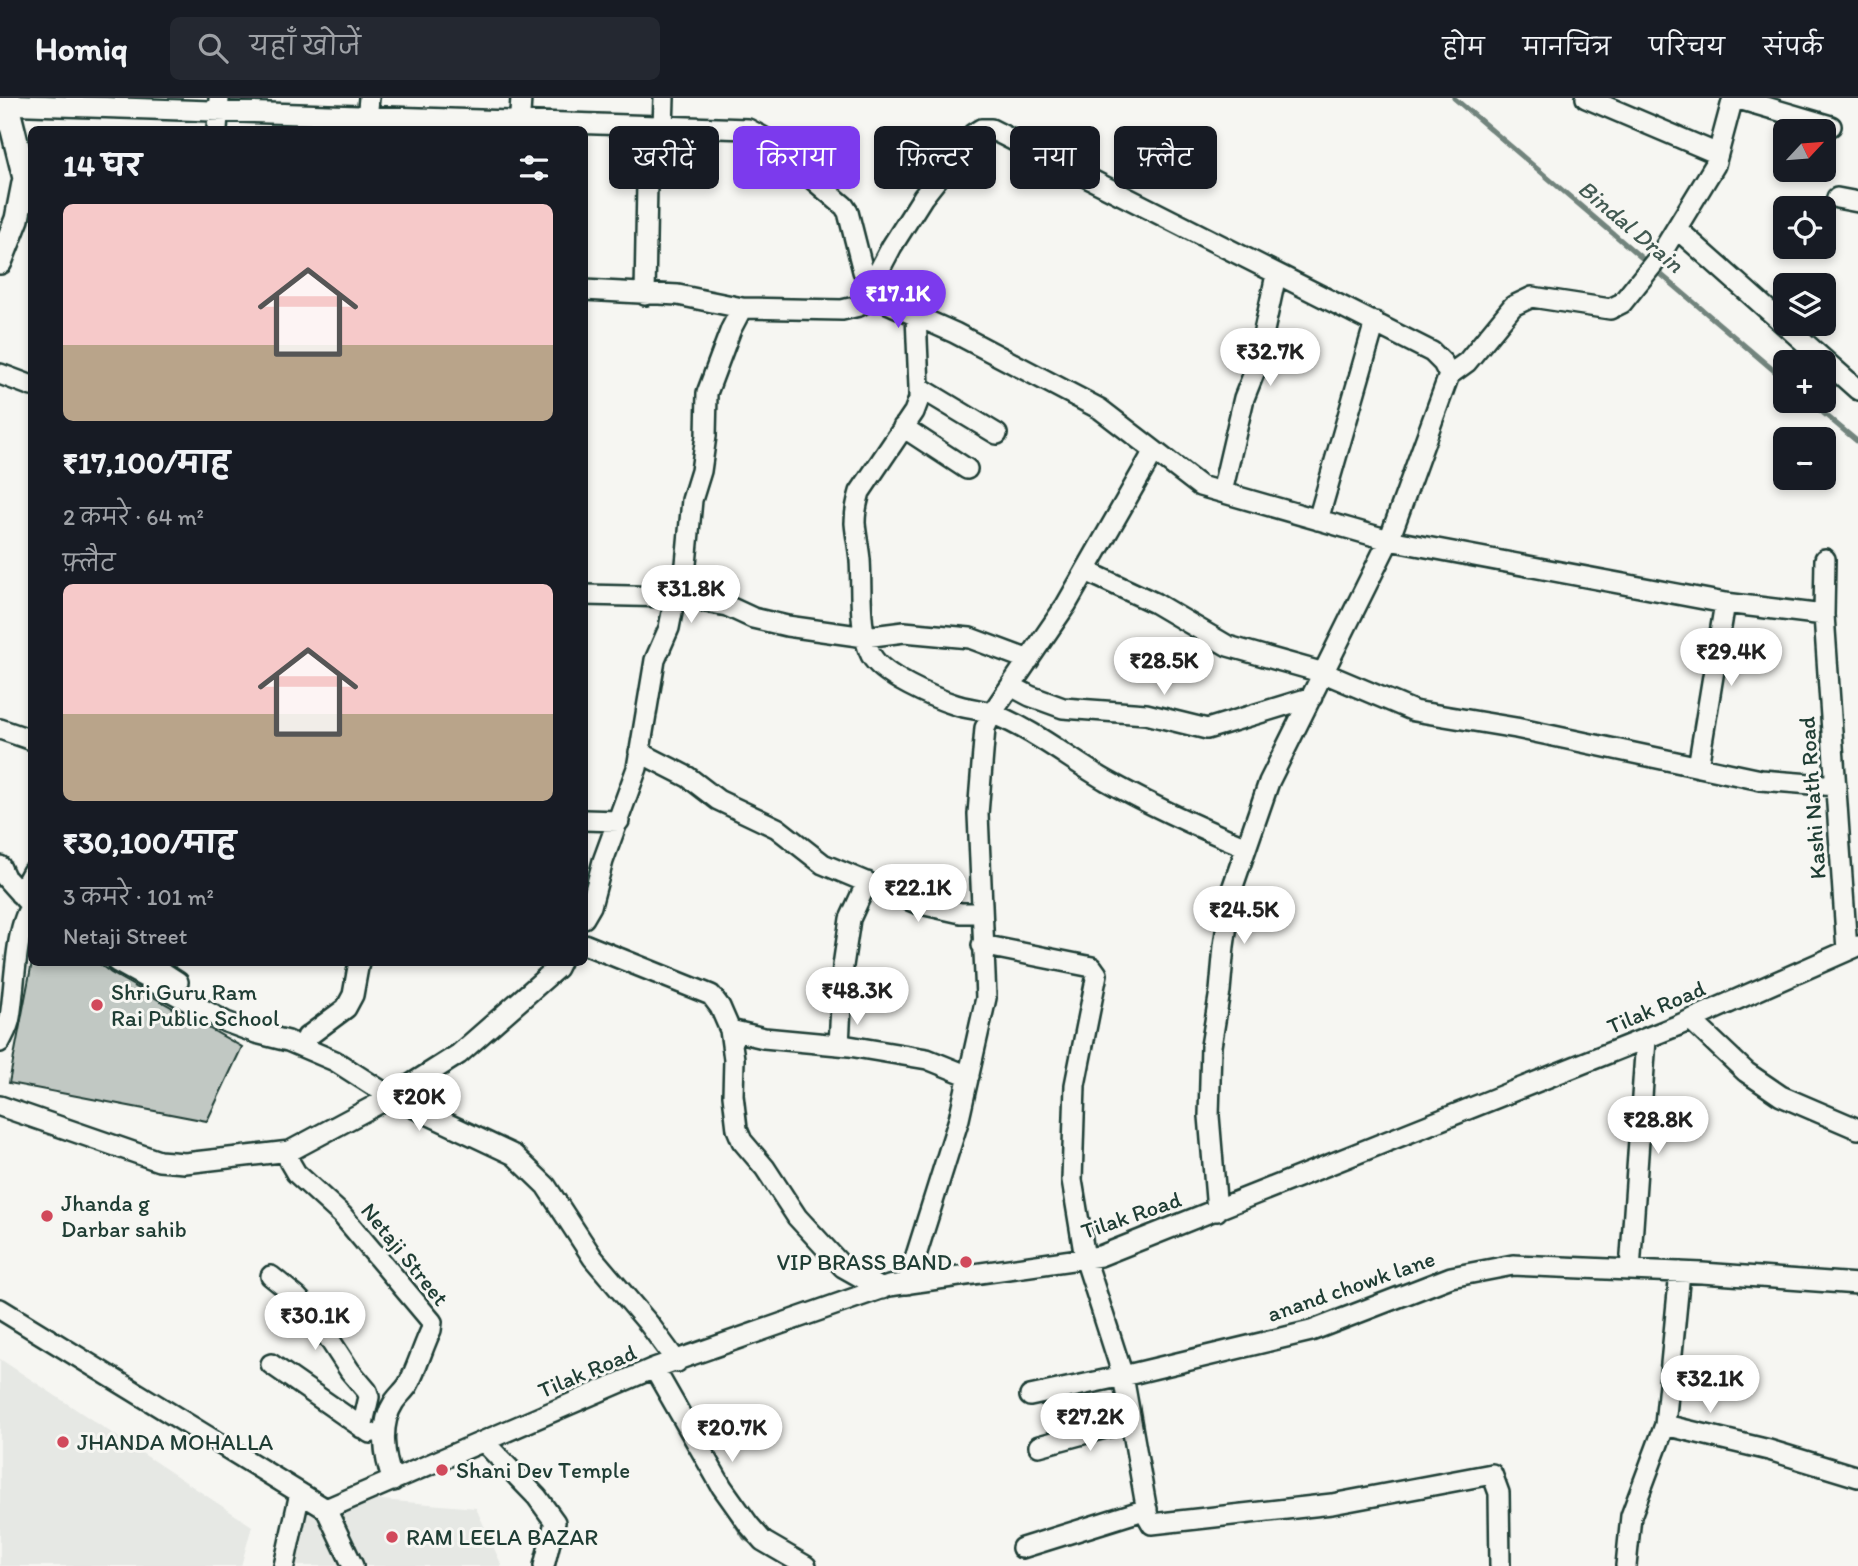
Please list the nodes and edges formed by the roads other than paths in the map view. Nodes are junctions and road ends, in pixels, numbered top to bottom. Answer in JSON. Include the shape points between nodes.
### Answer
{"nodes":[{"id":1,"x":521,"y":98,"type":"edge"},
{"id":2,"x":664,"y":98,"type":"edge"},
{"id":3,"x":1586,"y":98,"type":"edge"},
{"id":4,"x":1734,"y":98,"type":"edge"},
{"id":5,"x":4,"y":102,"type":"edge"},
{"id":6,"x":218,"y":112,"type":"edge"},
{"id":7,"x":367,"y":114,"type":"edge"},
{"id":8,"x":1807,"y":119,"type":"edge"},
{"id":9,"x":519,"y":125,"type":"edge"},
{"id":10,"x":587,"y":126,"type":"edge"},
{"id":11,"x":588,"y":126,"type":"edge"},
{"id":12,"x":609,"y":126,"type":"edge"},
{"id":13,"x":655,"y":126,"type":"edge"},
{"id":14,"x":719,"y":128,"type":"edge"},
{"id":15,"x":1718,"y":154,"type":"junction"},
{"id":16,"x":651,"y":189,"type":"edge"},
{"id":17,"x":1837,"y":198,"type":"dead end"},
{"id":18,"x":1858,"y":202,"type":"edge"},
{"id":19,"x":1677,"y":229,"type":"junction"},
{"id":20,"x":6,"y":230,"type":"edge"},
{"id":21,"x":0,"y":262,"type":"edge"},
{"id":22,"x":1276,"y":275,"type":"junction"},
{"id":23,"x":588,"y":290,"type":"edge"},
{"id":24,"x":875,"y":290,"type":"junction"},
{"id":25,"x":645,"y":295,"type":"junction"},
{"id":26,"x":742,"y":308,"type":"junction"},
{"id":27,"x":916,"y":316,"type":"junction"},
{"id":28,"x":1375,"y":322,"type":"junction"},
{"id":29,"x":0,"y":374,"type":"edge"},
{"id":30,"x":1449,"y":376,"type":"junction"},
{"id":31,"x":28,"y":384,"type":"edge"},
{"id":32,"x":919,"y":387,"type":"junction"},
{"id":33,"x":1858,"y":390,"type":"edge"},
{"id":34,"x":903,"y":427,"type":"junction"},
{"id":35,"x":997,"y":434,"type":"dead end"},
{"id":36,"x":1154,"y":451,"type":"junction"},
{"id":37,"x":967,"y":469,"type":"dead end"},
{"id":38,"x":1222,"y":492,"type":"junction"},
{"id":39,"x":1318,"y":520,"type":"junction"},
{"id":40,"x":1389,"y":540,"type":"junction"},
{"id":41,"x":1825,"y":559,"type":"dead end"},
{"id":42,"x":1086,"y":571,"type":"junction"},
{"id":43,"x":588,"y":595,"type":"edge"},
{"id":44,"x":675,"y":597,"type":"junction"},
{"id":45,"x":1725,"y":603,"type":"junction"},
{"id":46,"x":1824,"y":615,"type":"junction"},
{"id":47,"x":865,"y":637,"type":"junction"},
{"id":48,"x":1029,"y":660,"type":"junction"},
{"id":49,"x":1324,"y":673,"type":"junction"},
{"id":50,"x":1011,"y":686,"type":"junction"},
{"id":51,"x":1311,"y":698,"type":"junction"},
{"id":52,"x":992,"y":713,"type":"junction"},
{"id":53,"x":0,"y":729,"type":"edge"},
{"id":54,"x":28,"y":739,"type":"edge"},
{"id":55,"x":639,"y":752,"type":"junction"},
{"id":56,"x":1698,"y":766,"type":"junction"},
{"id":57,"x":1836,"y":786,"type":"junction"},
{"id":58,"x":588,"y":820,"type":"edge"},
{"id":59,"x":618,"y":821,"type":"junction"},
{"id":60,"x":1246,"y":847,"type":"junction"},
{"id":61,"x":0,"y":866,"type":"edge"},
{"id":62,"x":867,"y":882,"type":"junction"},
{"id":63,"x":28,"y":903,"type":"edge"},
{"id":64,"x":588,"y":911,"type":"edge"},
{"id":65,"x":981,"y":913,"type":"junction"},
{"id":66,"x":588,"y":946,"type":"edge"},
{"id":67,"x":982,"y":946,"type":"junction"},
{"id":68,"x":1853,"y":948,"type":"edge"},
{"id":69,"x":124,"y":966,"type":"edge"},
{"id":70,"x":154,"y":966,"type":"edge"},
{"id":71,"x":358,"y":966,"type":"edge"},
{"id":72,"x":555,"y":966,"type":"edge"},
{"id":73,"x":1691,"y":1020,"type":"junction"},
{"id":74,"x":730,"y":1030,"type":"junction"},
{"id":75,"x":307,"y":1037,"type":"junction"},
{"id":76,"x":1646,"y":1039,"type":"junction"},
{"id":77,"x":0,"y":1042,"type":"edge"},
{"id":78,"x":839,"y":1045,"type":"junction"},
{"id":79,"x":969,"y":1076,"type":"junction"},
{"id":80,"x":396,"y":1093,"type":"junction"},
{"id":81,"x":0,"y":1106,"type":"edge"},
{"id":82,"x":1858,"y":1129,"type":"edge"},
{"id":83,"x":290,"y":1151,"type":"junction"},
{"id":84,"x":1217,"y":1211,"type":"junction"},
{"id":85,"x":1085,"y":1258,"type":"junction"},
{"id":86,"x":1630,"y":1270,"type":"junction"},
{"id":87,"x":1680,"y":1272,"type":"junction"},
{"id":88,"x":271,"y":1276,"type":"dead end"},
{"id":89,"x":907,"y":1284,"type":"junction"},
{"id":90,"x":1858,"y":1284,"type":"edge"},
{"id":91,"x":882,"y":1289,"type":"junction"},
{"id":92,"x":0,"y":1310,"type":"edge"},
{"id":93,"x":684,"y":1360,"type":"junction"},
{"id":94,"x":271,"y":1364,"type":"dead end"},
{"id":95,"x":654,"y":1368,"type":"junction"},
{"id":96,"x":1123,"y":1376,"type":"junction"},
{"id":97,"x":1030,"y":1396,"type":"dead end"},
{"id":98,"x":1131,"y":1421,"type":"junction"},
{"id":99,"x":1665,"y":1425,"type":"junction"},
{"id":100,"x":362,"y":1427,"type":"junction"},
{"id":101,"x":484,"y":1441,"type":"junction"},
{"id":102,"x":384,"y":1443,"type":"junction"},
{"id":103,"x":1039,"y":1446,"type":"dead end"},
{"id":104,"x":1858,"y":1477,"type":"edge"},
{"id":105,"x":393,"y":1481,"type":"junction"},
{"id":106,"x":300,"y":1493,"type":"junction"},
{"id":107,"x":326,"y":1509,"type":"junction"},
{"id":108,"x":1147,"y":1509,"type":"junction"},
{"id":109,"x":1022,"y":1548,"type":"dead end"},
{"id":110,"x":284,"y":1566,"type":"edge"},
{"id":111,"x":353,"y":1566,"type":"edge"},
{"id":112,"x":544,"y":1566,"type":"edge"},
{"id":113,"x":806,"y":1566,"type":"edge"},
{"id":114,"x":1500,"y":1566,"type":"edge"},
{"id":115,"x":1626,"y":1566,"type":"edge"}],
"edges":[{"from":1,"to":9,"type":"street"},
{"from":2,"to":13,"type":"street"},
{"from":3,"to":15,"type":"street"},
{"from":4,"to":8,"type":"street"},
{"from":4,"to":15,"type":"street"},
{"from":5,"to":6,"type":"street"},
{"from":5,"to":20,"type":"street","via":[[25,178]]},
{"from":6,"to":7,"type":"street"},
{"from":7,"to":9,"type":"street"},
{"from":9,"to":10,"type":"street"},
{"from":11,"to":12,"type":"street"},
{"from":14,"to":24,"type":"street","via":[[748,129],[763,137],[845,206],[863,271]]},
{"from":15,"to":19,"type":"street"},
{"from":16,"to":25,"type":"street"},
{"from":17,"to":18,"type":"street"},
{"from":19,"to":30,"type":"street","via":[[1622,303],[1610,309],[1532,297],[1521,301]]},
{"from":19,"to":33,"type":"street"},
{"from":20,"to":21,"type":"street"},
{"from":22,"to":24,"type":"street","via":[[991,129],[981,129],[923,197],[892,246]]},
{"from":22,"to":28,"type":"street"},
{"from":22,"to":38,"type":"street"},
{"from":23,"to":25,"type":"street"},
{"from":24,"to":26,"type":"street","via":[[851,309]]},
{"from":24,"to":27,"type":"street","via":[[883,301]]},
{"from":25,"to":26,"type":"street","via":[[678,295]]},
{"from":26,"to":44,"type":"street","via":[[707,393],[701,471],[692,500],[686,564]]},
{"from":27,"to":32,"type":"street"},
{"from":27,"to":36,"type":"street","via":[[1100,409]]},
{"from":28,"to":30,"type":"street","via":[[1432,352]]},
{"from":28,"to":39,"type":"street"},
{"from":29,"to":31,"type":"street"},
{"from":30,"to":40,"type":"street"},
{"from":32,"to":34,"type":"street","via":[[914,412]]},
{"from":32,"to":35,"type":"street"},
{"from":34,"to":37,"type":"street"},
{"from":34,"to":47,"type":"street","via":[[856,505]]},
{"from":36,"to":38,"type":"street","via":[[1200,486]]},
{"from":36,"to":42,"type":"street"},
{"from":38,"to":39,"type":"street"},
{"from":39,"to":40,"type":"street"},
{"from":40,"to":45,"type":"street"},
{"from":40,"to":49,"type":"street"},
{"from":41,"to":46,"type":"street","name":"Kashi Nath Road"},
{"from":42,"to":48,"type":"street"},
{"from":42,"to":49,"type":"street","via":[[1155,603],[1228,646]]},
{"from":43,"to":44,"type":"street"},
{"from":44,"to":47,"type":"street","via":[[727,606],[787,626]]},
{"from":44,"to":55,"type":"street","via":[[669,628],[655,660]]},
{"from":45,"to":46,"type":"street"},
{"from":45,"to":56,"type":"street"},
{"from":46,"to":57,"type":"street","name":"Kashi Nath Road"},
{"from":47,"to":48,"type":"street","via":[[904,632],[971,638]]},
{"from":47,"to":52,"type":"street","via":[[871,655],[900,679],[957,705]]},
{"from":48,"to":50,"type":"street"},
{"from":49,"to":51,"type":"street"},
{"from":49,"to":56,"type":"street","via":[[1414,711]]},
{"from":50,"to":51,"type":"street","via":[[1063,708],[1146,714],[1207,729]]},
{"from":50,"to":52,"type":"street"},
{"from":51,"to":60,"type":"street","via":[[1269,782]]},
{"from":52,"to":60,"type":"street","via":[[1164,812]]},
{"from":52,"to":65,"type":"street","via":[[985,728],[978,814]]},
{"from":53,"to":54,"type":"street"},
{"from":55,"to":59,"type":"street"},
{"from":55,"to":62,"type":"street","via":[[688,777],[718,800],[777,828],[823,864]]},
{"from":56,"to":57,"type":"street","via":[[1761,780]]},
{"from":57,"to":68,"type":"street","name":"Kashi Nath Road"},
{"from":58,"to":59,"type":"street"},
{"from":59,"to":64,"type":"street"},
{"from":60,"to":84,"type":"street","via":[[1232,889],[1211,1046],[1209,1116]]},
{"from":61,"to":63,"type":"street"},
{"from":62,"to":65,"type":"street","via":[[916,903]]},
{"from":62,"to":78,"type":"street","via":[[850,919]]},
{"from":63,"to":77,"type":"street","via":[[10,1020]]},
{"from":65,"to":67,"type":"street"},
{"from":66,"to":74,"type":"street","via":[[711,995]]},
{"from":67,"to":79,"type":"street","via":[[986,998]]},
{"from":67,"to":85,"type":"street","via":[[1092,967],[1097,975],[1075,1085],[1072,1180]]},
{"from":68,"to":73,"type":"street","name":"Tilak Road"},
{"from":69,"to":80,"type":"street","via":[[226,1021],[288,1041]]},
{"from":70,"to":75,"type":"street","via":[[218,1005]]},
{"from":71,"to":75,"type":"street","via":[[346,1008]]},
{"from":72,"to":80,"type":"street","via":[[458,1054]]},
{"from":73,"to":76,"type":"street","name":"Tilak Road"},
{"from":73,"to":82,"type":"street","via":[[1746,1072],[1781,1096]]},
{"from":74,"to":78,"type":"street"},
{"from":74,"to":91,"type":"street","via":[[733,1095],[742,1141],[797,1217],[842,1267]]},
{"from":75,"to":80,"type":"street","via":[[357,1060]]},
{"from":76,"to":84,"type":"street","name":"Tilak Road"},
{"from":76,"to":86,"type":"street"},
{"from":78,"to":79,"type":"street","via":[[927,1059]]},
{"from":79,"to":89,"type":"street"},
{"from":80,"to":83,"type":"street"},
{"from":80,"to":93,"type":"street","via":[[514,1155],[546,1186],[593,1258]]},
{"from":81,"to":83,"type":"street","via":[[159,1161],[185,1163]]},
{"from":83,"to":102,"type":"street","name":"Netaji Street","via":[[289,1161],[296,1173],[342,1215],[432,1322],[407,1385],[388,1415]]},
{"from":84,"to":85,"type":"street","name":"Tilak Road"},
{"from":85,"to":89,"type":"street","name":"Tilak Road"},
{"from":85,"to":96,"type":"street"},
{"from":86,"to":87,"type":"street","name":"anand chowk lane"},
{"from":86,"to":96,"type":"street","name":"anand chowk lane","via":[[1513,1265],[1451,1277],[1311,1331]]},
{"from":87,"to":90,"type":"street","name":"anand chowk lane"},
{"from":87,"to":99,"type":"street"},
{"from":88,"to":100,"type":"street","via":[[313,1314],[367,1391]]},
{"from":89,"to":91,"type":"street","name":"Tilak Road"},
{"from":91,"to":93,"type":"street","name":"Tilak Road"},
{"from":92,"to":106,"type":"street"},
{"from":93,"to":95,"type":"street","name":"Tilak Road"},
{"from":94,"to":100,"type":"street"},
{"from":95,"to":101,"type":"street","name":"Tilak Road"},
{"from":95,"to":113,"type":"street","via":[[749,1525],[763,1541]]},
{"from":96,"to":97,"type":"street","name":"anand chowk lane"},
{"from":96,"to":98,"type":"street"},
{"from":98,"to":103,"type":"street"},
{"from":98,"to":108,"type":"street"},
{"from":99,"to":104,"type":"street"},
{"from":99,"to":115,"type":"street","via":[[1631,1516]]},
{"from":100,"to":102,"type":"street"},
{"from":101,"to":105,"type":"street","name":"Tilak Road"},
{"from":101,"to":112,"type":"street","via":[[555,1522]]},
{"from":102,"to":105,"type":"street","name":"Netaji Street"},
{"from":105,"to":107,"type":"street","name":"Tilak Road"},
{"from":106,"to":107,"type":"street"},
{"from":106,"to":110,"type":"street"},
{"from":107,"to":111,"type":"street"},
{"from":108,"to":109,"type":"street"},
{"from":108,"to":114,"type":"street","via":[[1152,1524],[1159,1525],[1332,1504],[1492,1474],[1499,1493]]}]}
